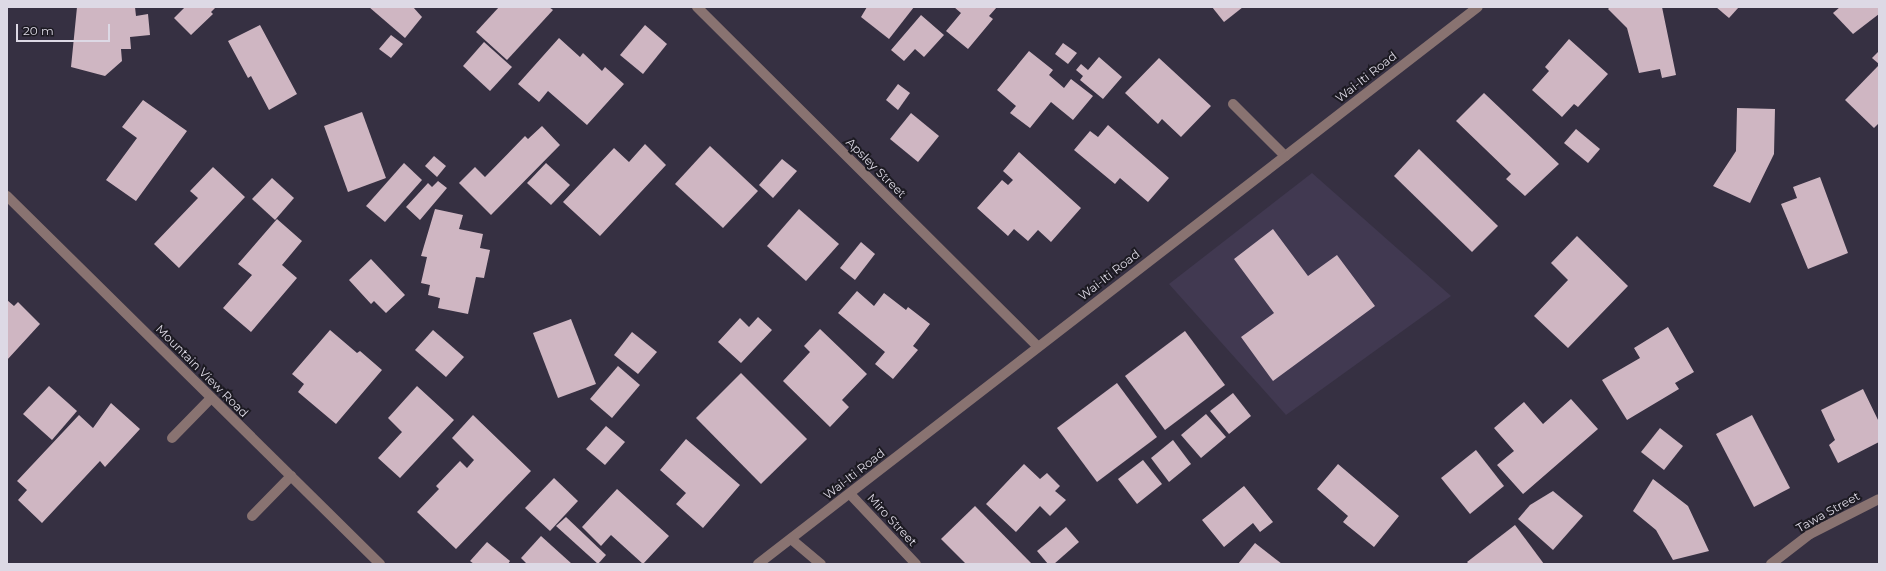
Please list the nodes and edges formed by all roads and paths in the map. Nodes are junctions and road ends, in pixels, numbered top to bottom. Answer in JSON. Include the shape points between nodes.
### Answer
{"nodes":[{"id":1,"x":697,"y":7,"type":"edge"},
{"id":2,"x":1478,"y":7,"type":"edge"},
{"id":3,"x":1233,"y":104,"type":"dead end"},
{"id":4,"x":1285,"y":156,"type":"junction"},
{"id":5,"x":7,"y":196,"type":"edge"},
{"id":6,"x":1037,"y":346,"type":"junction"},
{"id":7,"x":211,"y":398,"type":"junction"},
{"id":8,"x":172,"y":438,"type":"dead end"},
{"id":9,"x":291,"y":476,"type":"junction"},
{"id":10,"x":850,"y":494,"type":"junction"},
{"id":11,"x":1879,"y":499,"type":"edge"},
{"id":12,"x":252,"y":516,"type":"dead end"},
{"id":13,"x":791,"y":538,"type":"junction"},
{"id":14,"x":380,"y":564,"type":"edge"},
{"id":15,"x":758,"y":564,"type":"edge"},
{"id":16,"x":821,"y":564,"type":"edge"},
{"id":17,"x":916,"y":564,"type":"edge"},
{"id":18,"x":1771,"y":564,"type":"edge"}],
"edges":[{"from":1,"to":6,"type":"street","name":"Apsley Street"},
{"from":2,"to":4,"type":"street","name":"Wai-Iti Road"},
{"from":3,"to":4,"type":"street"},
{"from":4,"to":6,"type":"street","name":"Wai-Iti Road"},
{"from":5,"to":7,"type":"street","name":"Mountain View Road"},
{"from":6,"to":10,"type":"street","name":"Wai-Iti Road"},
{"from":7,"to":8,"type":"street"},
{"from":7,"to":9,"type":"street","name":"Mountain View Road"},
{"from":9,"to":12,"type":"street"},
{"from":9,"to":14,"type":"street","name":"Mountain View Road"},
{"from":10,"to":13,"type":"street","name":"Wai-Iti Road"},
{"from":10,"to":17,"type":"street","name":"Miro Street"},
{"from":11,"to":18,"type":"street","name":"Tawa Street","via":[[1810,534]]},
{"from":13,"to":15,"type":"street","name":"Wai-Iti Road"},
{"from":13,"to":16,"type":"street"}]}
